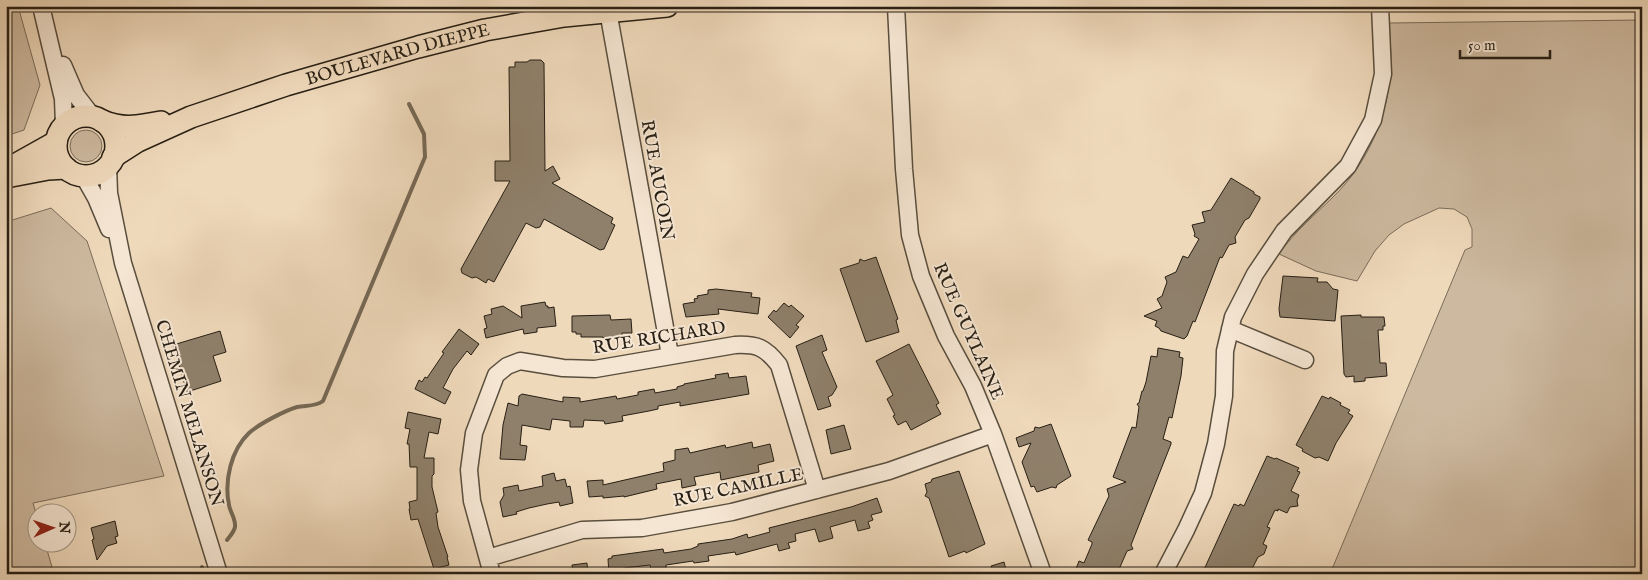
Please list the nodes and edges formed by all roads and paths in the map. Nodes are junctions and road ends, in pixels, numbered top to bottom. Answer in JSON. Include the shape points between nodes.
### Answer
{"nodes":[{"id":1,"x":667,"y":6,"type":"edge"},
{"id":2,"x":896,"y":6,"type":"edge"},
{"id":3,"x":1380,"y":6,"type":"edge"},
{"id":4,"x":608,"y":11,"type":"junction"},
{"id":5,"x":43,"y":14,"type":"edge"},
{"id":6,"x":191,"y":116,"type":"junction"},
{"id":7,"x":97,"y":119,"type":"junction"},
{"id":8,"x":60,"y":133,"type":"junction"},
{"id":9,"x":111,"y":161,"type":"junction"},
{"id":10,"x":6,"y":170,"type":"edge"},
{"id":11,"x":74,"y":172,"type":"junction"},
{"id":12,"x":6,"y":178,"type":"edge"},
{"id":13,"x":124,"y":263,"type":"junction"},
{"id":14,"x":1230,"y":329,"type":"junction"},
{"id":15,"x":670,"y":355,"type":"junction"},
{"id":16,"x":1305,"y":360,"type":"dead end"},
{"id":17,"x":992,"y":434,"type":"junction"},
{"id":18,"x":817,"y":490,"type":"junction"},
{"id":19,"x":490,"y":566,"type":"edge"},
{"id":20,"x":219,"y":574,"type":"edge"},
{"id":21,"x":1043,"y":574,"type":"edge"},
{"id":22,"x":1163,"y":574,"type":"edge"}],
"edges":[{"from":1,"to":4,"type":"main road","name":"BOULEVARD DIEPPE"},
{"from":2,"to":17,"type":"street","name":"RUE GUYLAINE","via":[[910,235],[921,276]]},
{"from":3,"to":14,"type":"street","via":[[1383,74],[1373,120],[1348,166],[1284,231],[1255,274]]},
{"from":4,"to":6,"type":"main road","name":"BOULEVARD DIEPPE","via":[[485,30],[286,85]]},
{"from":4,"to":15,"type":"street","name":"RUE AUCOIN"},
{"from":5,"to":7,"type":"street","via":[[76,95]]},
{"from":5,"to":8,"type":"street","via":[[63,99]]},
{"from":6,"to":7,"type":"main road","via":[[134,127],[114,126]]},
{"from":6,"to":9,"type":"main road","via":[[138,141]]},
{"from":7,"to":8,"type":"main road","via":[[78,117]]},
{"from":7,"to":9,"type":"main road","via":[[113,134],[115,146]]},
{"from":8,"to":10,"type":"main road"},
{"from":8,"to":11,"type":"main road","via":[[58,156]]},
{"from":9,"to":11,"type":"main road","via":[[97,173]]},
{"from":9,"to":13,"type":"street","via":[[109,193]]},
{"from":11,"to":12,"type":"main road","via":[[48,169]]},
{"from":11,"to":13,"type":"street","via":[[96,198]]},
{"from":13,"to":20,"type":"street","name":"CHEMIN MELANSON"},
{"from":14,"to":16,"type":"street"},
{"from":14,"to":22,"type":"street","via":[[1225,351],[1224,396],[1205,485]]},
{"from":15,"to":18,"type":"street","name":"RUE RICHARD","via":[[749,344],[771,354],[779,364]]},
{"from":15,"to":19,"type":"street","name":"RUE RICHARD","via":[[595,370],[520,361],[496,375],[474,433],[469,470],[472,501]]},
{"from":17,"to":18,"type":"street","name":"RUE CAMILLE","via":[[889,471]]},
{"from":17,"to":21,"type":"street","name":"RUE GUYLAINE"},
{"from":18,"to":19,"type":"street","name":"RUE CAMILLE","via":[[732,512],[660,525],[582,530]]}]}
